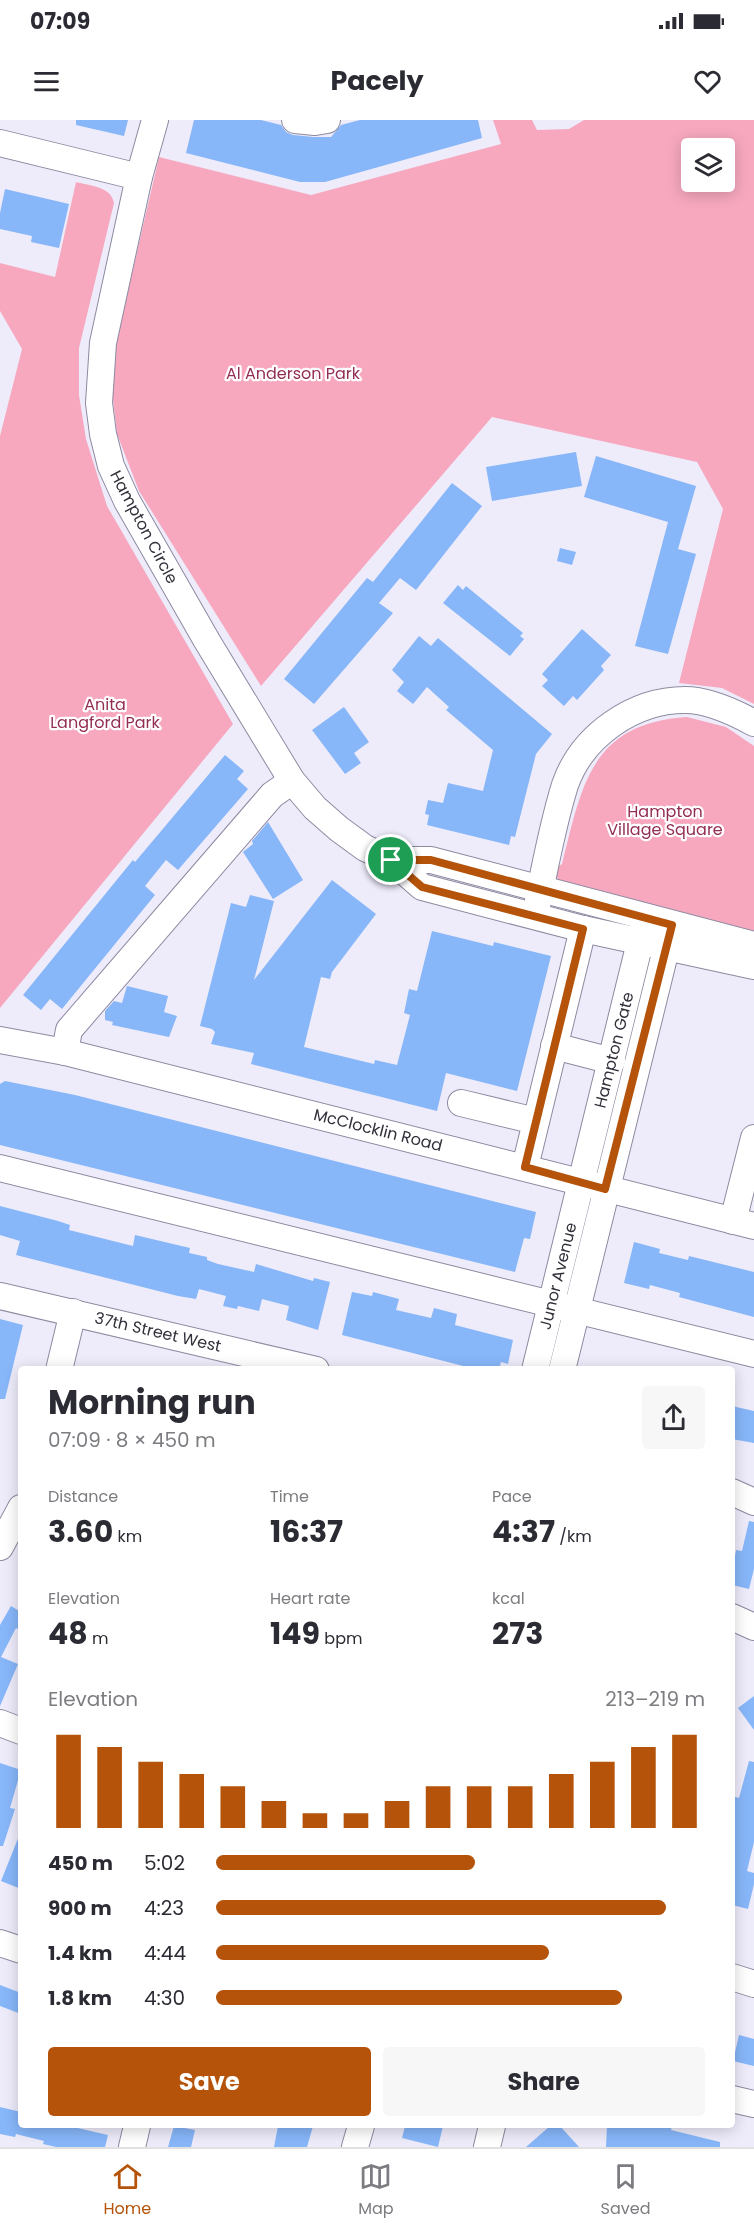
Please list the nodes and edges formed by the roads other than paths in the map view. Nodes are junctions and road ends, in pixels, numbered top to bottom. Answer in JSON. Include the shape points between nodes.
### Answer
{"nodes":[{"id":1,"x":155,"y":120,"type":"edge"},
{"id":2,"x":295,"y":120,"type":"edge"},
{"id":3,"x":327,"y":120,"type":"edge"},
{"id":4,"x":0,"y":143,"type":"edge"},
{"id":5,"x":139,"y":177,"type":"junction"},
{"id":6,"x":754,"y":723,"type":"edge"},
{"id":7,"x":292,"y":781,"type":"junction"},
{"id":8,"x":391,"y":860,"type":"junction"},
{"id":9,"x":540,"y":890,"type":"junction"},
{"id":10,"x":535,"y":916,"type":"junction"},
{"id":11,"x":583,"y":929,"type":"junction"},
{"id":12,"x":644,"y":930,"type":"junction"},
{"id":13,"x":669,"y":936,"type":"junction"},
{"id":14,"x":754,"y":945,"type":"edge"},
{"id":15,"x":754,"y":966,"type":"edge"},
{"id":16,"x":0,"y":1040,"type":"edge"},
{"id":17,"x":554,"y":1046,"type":"junction"},
{"id":18,"x":65,"y":1052,"type":"junction"},
{"id":19,"x":612,"y":1061,"type":"junction"},
{"id":20,"x":461,"y":1103,"type":"dead end"},
{"id":21,"x":536,"y":1121,"type":"junction"},
{"id":22,"x":754,"y":1138,"type":"edge"},
{"id":23,"x":525,"y":1167,"type":"junction"},
{"id":24,"x":0,"y":1168,"type":"edge"},
{"id":25,"x":593,"y":1185,"type":"junction"},
{"id":26,"x":744,"y":1224,"type":"edge"},
{"id":27,"x":0,"y":1296,"type":"edge"},
{"id":28,"x":551,"y":1304,"type":"junction"},
{"id":29,"x":576,"y":1310,"type":"junction"},
{"id":30,"x":73,"y":1312,"type":"junction"},
{"id":31,"x":754,"y":1354,"type":"edge"},
{"id":32,"x":60,"y":1366,"type":"edge"},
{"id":33,"x":299,"y":1366,"type":"edge"},
{"id":34,"x":536,"y":1366,"type":"edge"},
{"id":35,"x":563,"y":1366,"type":"edge"},
{"id":36,"x":735,"y":1493,"type":"edge"},
{"id":37,"x":754,"y":1502,"type":"edge"},
{"id":38,"x":18,"y":1514,"type":"edge"},
{"id":39,"x":0,"y":1547,"type":"edge"},
{"id":40,"x":735,"y":1618,"type":"edge"},
{"id":41,"x":754,"y":1627,"type":"edge"},
{"id":42,"x":0,"y":1723,"type":"edge"},
{"id":43,"x":18,"y":1730,"type":"edge"},
{"id":44,"x":0,"y":1943,"type":"edge"},
{"id":45,"x":18,"y":1949,"type":"edge"},
{"id":46,"x":735,"y":1978,"type":"edge"},
{"id":47,"x":754,"y":1984,"type":"edge"},
{"id":48,"x":735,"y":2099,"type":"edge"},
{"id":49,"x":754,"y":2104,"type":"edge"},
{"id":50,"x":137,"y":2128,"type":"edge"},
{"id":51,"x":360,"y":2128,"type":"edge"},
{"id":52,"x":492,"y":2128,"type":"edge"},
{"id":53,"x":132,"y":2147,"type":"edge"},
{"id":54,"x":355,"y":2147,"type":"edge"},
{"id":55,"x":487,"y":2147,"type":"edge"}],
"edges":[{"from":1,"to":5,"type":"street","name":"Hampton Circle"},
{"from":2,"to":3,"type":"street"},
{"from":4,"to":5,"type":"street"},
{"from":5,"to":7,"type":"street","name":"Hampton Circle","via":[[99,372],[105,444],[127,501]]},
{"from":6,"to":9,"type":"street","via":[[734,712],[686,700],[642,707],[603,730],[582,754],[566,784]]},
{"from":7,"to":8,"type":"street","name":"Hampton Circle","via":[[339,829],[365,848]]},
{"from":7,"to":18,"type":"street","via":[[272,795],[69,1030]]},
{"from":8,"to":9,"type":"street","name":"Hampton Circle","via":[[431,860]]},
{"from":8,"to":10,"type":"street","name":"Hampton Circle","via":[[422,887]]},
{"from":9,"to":10,"type":"street"},
{"from":9,"to":12,"type":"street","name":"Hampton Circle","via":[[628,911]]},
{"from":10,"to":11,"type":"street","name":"Hampton Circle"},
{"from":11,"to":12,"type":"street","name":"Hampton Circle"},
{"from":11,"to":17,"type":"street"},
{"from":12,"to":13,"type":"street","name":"Hampton Circle"},
{"from":12,"to":19,"type":"street","name":"Hampton Gate"},
{"from":13,"to":14,"type":"street","name":"Hampton Circle"},
{"from":13,"to":15,"type":"street","name":"Hampton Circle"},
{"from":13,"to":25,"type":"street","name":"Hampton Gate"},
{"from":16,"to":18,"type":"street","name":"McClocklin Road"},
{"from":17,"to":19,"type":"street"},
{"from":17,"to":21,"type":"street"},
{"from":18,"to":23,"type":"street","name":"McClocklin Road"},
{"from":19,"to":25,"type":"street","name":"Hampton Gate"},
{"from":20,"to":21,"type":"street"},
{"from":21,"to":23,"type":"street"},
{"from":22,"to":26,"type":"street"},
{"from":23,"to":25,"type":"street","name":"McClocklin Road"},
{"from":24,"to":28,"type":"street"},
{"from":25,"to":26,"type":"street","name":"McClocklin Road"},
{"from":25,"to":28,"type":"street","name":"Junor Avenue"},
{"from":25,"to":29,"type":"street","name":"Junor Avenue"},
{"from":27,"to":30,"type":"street","name":"37th Street West"},
{"from":28,"to":29,"type":"street"},
{"from":28,"to":34,"type":"street","name":"Junor Avenue"},
{"from":29,"to":31,"type":"street"},
{"from":29,"to":35,"type":"street","name":"Junor Avenue"},
{"from":30,"to":32,"type":"street"},
{"from":30,"to":33,"type":"street","name":"37th Street West"},
{"from":36,"to":37,"type":"street"},
{"from":38,"to":39,"type":"street"},
{"from":40,"to":41,"type":"street"},
{"from":42,"to":43,"type":"street"},
{"from":44,"to":45,"type":"street"},
{"from":46,"to":47,"type":"street"},
{"from":48,"to":49,"type":"street"},
{"from":50,"to":53,"type":"street"},
{"from":51,"to":54,"type":"street"},
{"from":52,"to":55,"type":"street"}]}
